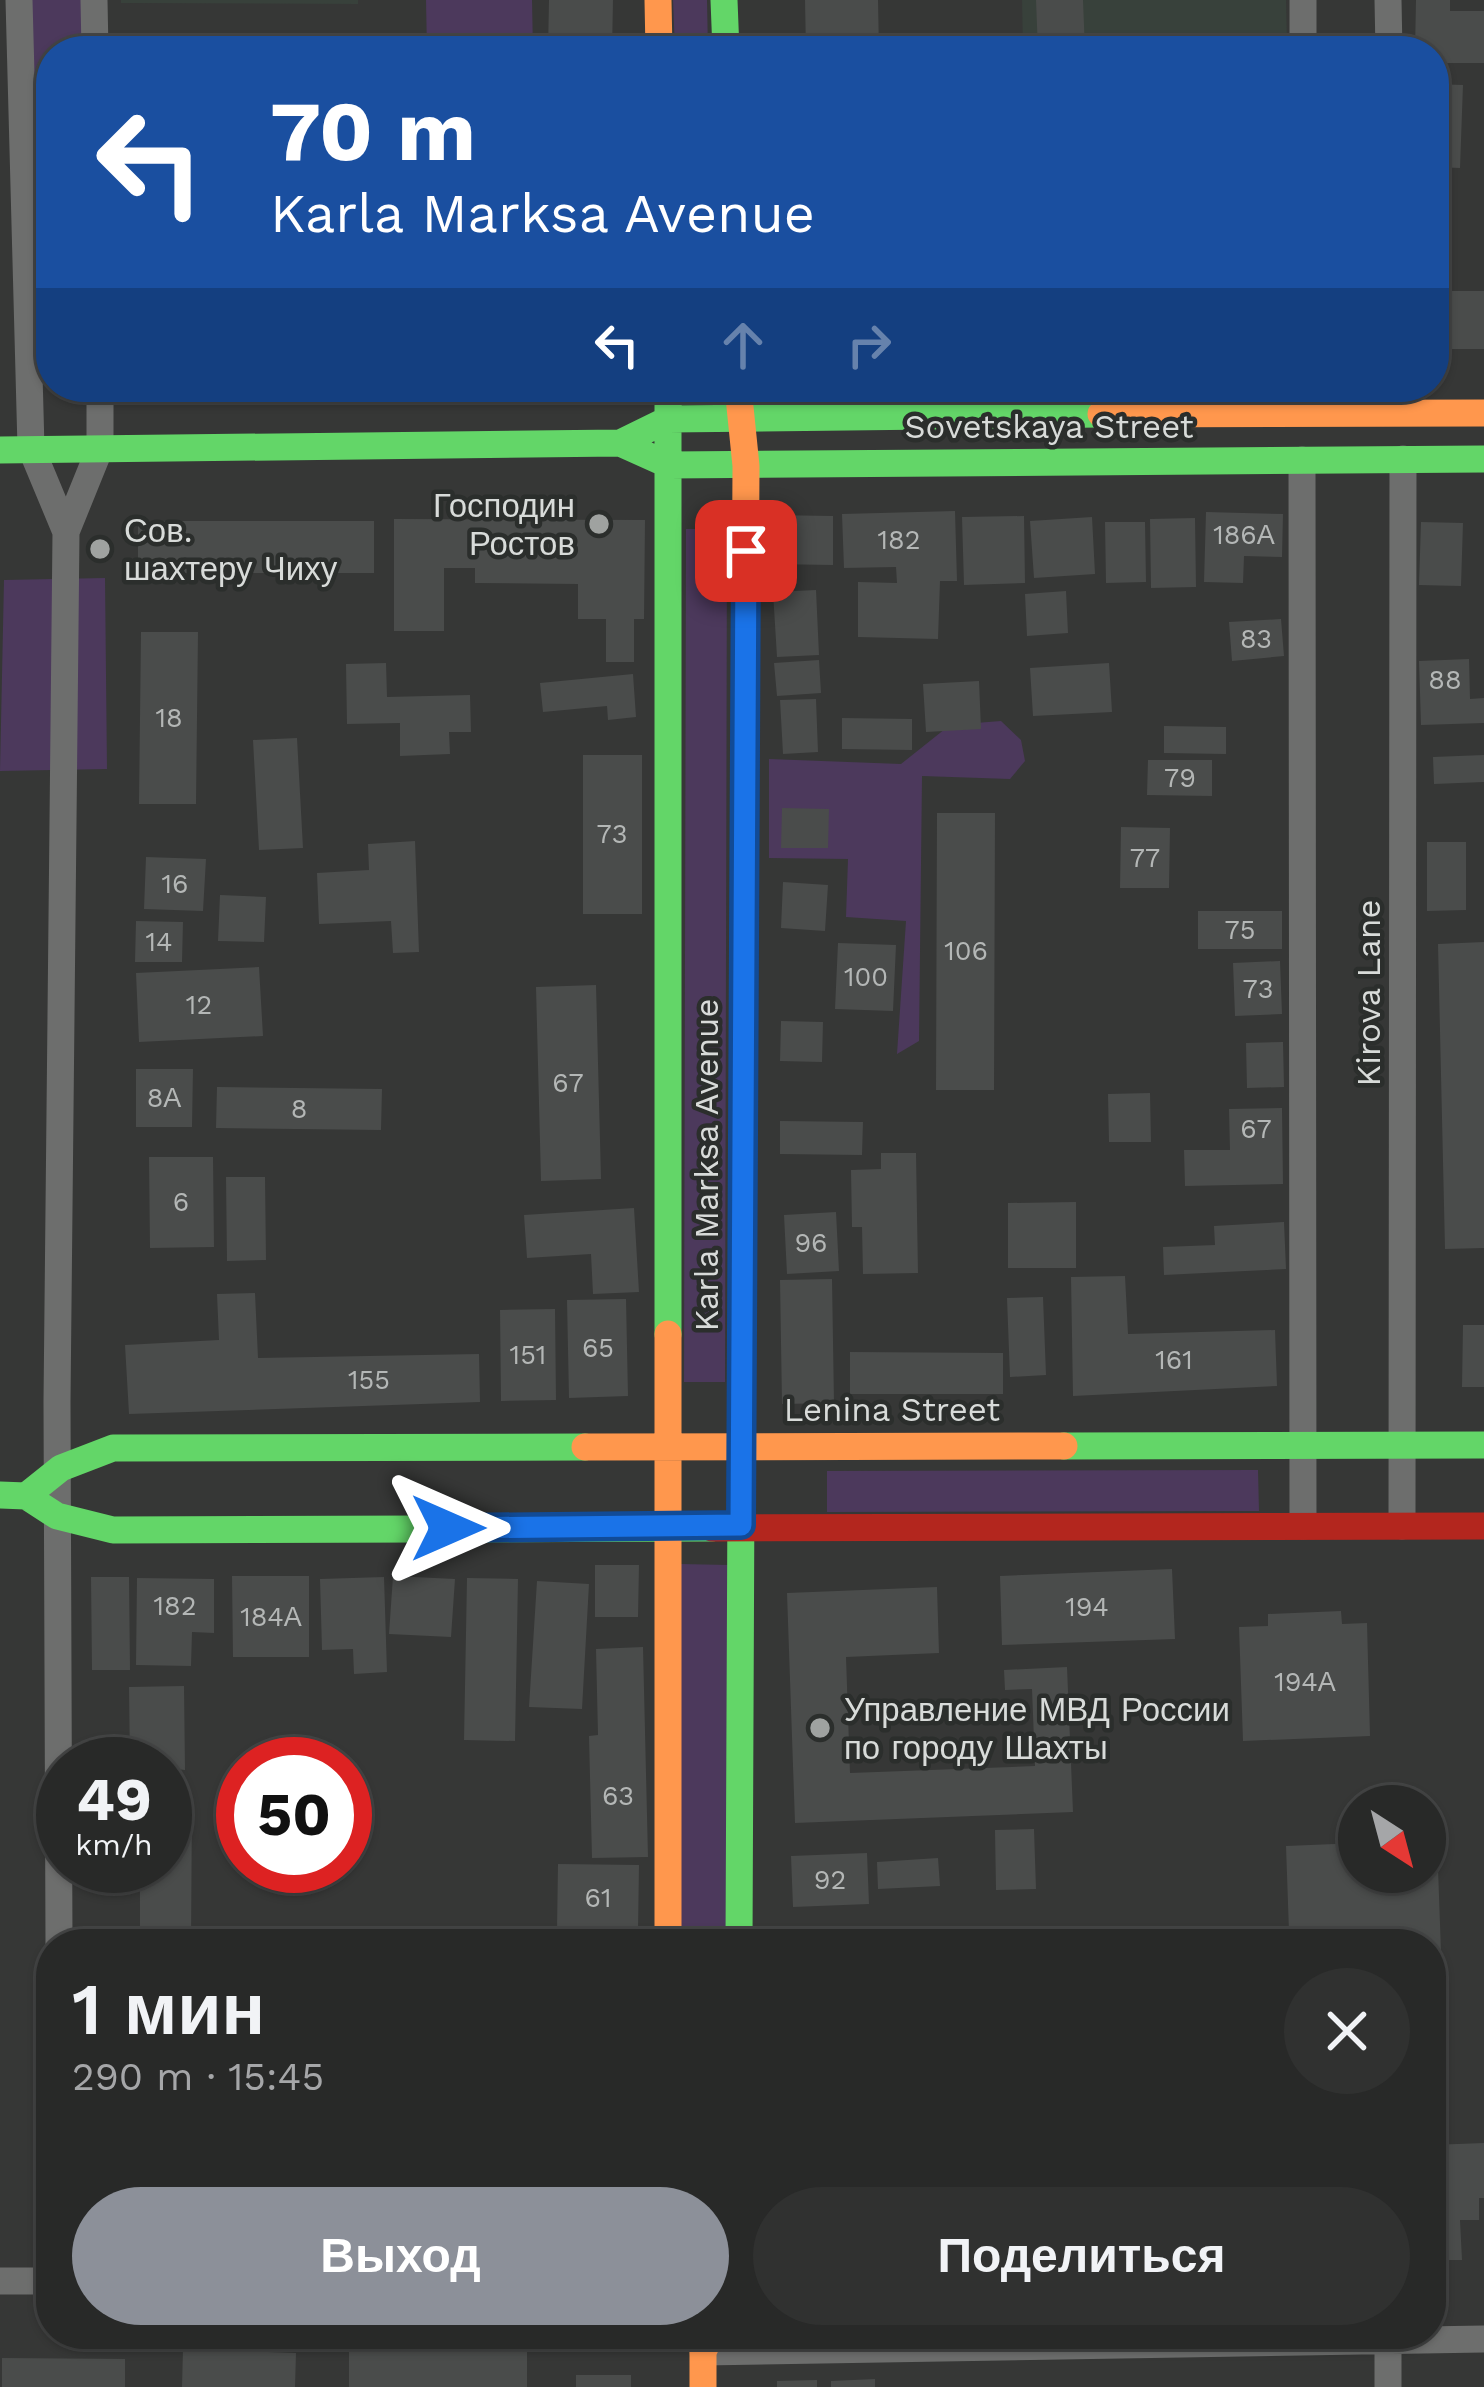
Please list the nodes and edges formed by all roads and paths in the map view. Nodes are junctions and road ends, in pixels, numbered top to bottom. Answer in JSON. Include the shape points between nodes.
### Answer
{"nodes":[{"id":1,"x":19,"y":0,"type":"edge"},
{"id":2,"x":94,"y":0,"type":"edge"},
{"id":3,"x":658,"y":0,"type":"edge"},
{"id":4,"x":724,"y":0,"type":"edge"},
{"id":5,"x":1303,"y":0,"type":"edge"},
{"id":6,"x":1388,"y":0,"type":"edge"},
{"id":7,"x":94,"y":36,"type":"edge"},
{"id":8,"x":659,"y":36,"type":"edge"},
{"id":9,"x":725,"y":36,"type":"edge"},
{"id":10,"x":1303,"y":36,"type":"edge"},
{"id":11,"x":1389,"y":36,"type":"edge"},
{"id":12,"x":100,"y":402,"type":"edge"},
{"id":13,"x":668,"y":402,"type":"edge"},
{"id":14,"x":736,"y":402,"type":"edge"},
{"id":15,"x":740,"y":402,"type":"edge"},
{"id":16,"x":778,"y":402,"type":"edge"},
{"id":17,"x":1309,"y":402,"type":"edge"},
{"id":18,"x":1391,"y":402,"type":"edge"},
{"id":19,"x":1404,"y":402,"type":"edge"},
{"id":20,"x":1484,"y":413,"type":"edge"},
{"id":21,"x":1309,"y":416,"type":"junction"},
{"id":22,"x":669,"y":419,"type":"junction"},
{"id":23,"x":620,"y":442,"type":"junction"},
{"id":24,"x":31,"y":448,"type":"junction"},
{"id":25,"x":100,"y":448,"type":"junction"},
{"id":26,"x":0,"y":450,"type":"edge"},
{"id":27,"x":1484,"y":458,"type":"edge"},
{"id":28,"x":1403,"y":459,"type":"junction"},
{"id":29,"x":1302,"y":460,"type":"junction"},
{"id":30,"x":669,"y":465,"type":"junction"},
{"id":31,"x":746,"y":466,"type":"junction"},
{"id":32,"x":67,"y":532,"type":"junction"},
{"id":33,"x":1301,"y":1444,"type":"junction"},
{"id":34,"x":670,"y":1445,"type":"junction"},
{"id":35,"x":1484,"y":1445,"type":"edge"},
{"id":36,"x":741,"y":1446,"type":"junction"},
{"id":37,"x":1404,"y":1446,"type":"junction"},
{"id":38,"x":61,"y":1468,"type":"junction"},
{"id":39,"x":13,"y":1496,"type":"edge"},
{"id":40,"x":57,"y":1516,"type":"junction"},
{"id":41,"x":741,"y":1525,"type":"junction"},
{"id":42,"x":670,"y":1526,"type":"junction"},
{"id":43,"x":1303,"y":1526,"type":"junction"},
{"id":44,"x":1402,"y":1526,"type":"junction"},
{"id":45,"x":1484,"y":1526,"type":"edge"},
{"id":46,"x":59,"y":1929,"type":"edge"},
{"id":47,"x":668,"y":1929,"type":"edge"},
{"id":48,"x":739,"y":1929,"type":"edge"},
{"id":49,"x":0,"y":2281,"type":"edge"},
{"id":50,"x":36,"y":2281,"type":"edge"},
{"id":51,"x":1484,"y":2339,"type":"edge"},
{"id":52,"x":1446,"y":2341,"type":"edge"},
{"id":53,"x":702,"y":2349,"type":"edge"},
{"id":54,"x":1388,"y":2349,"type":"edge"},
{"id":55,"x":703,"y":2387,"type":"edge"},
{"id":56,"x":1388,"y":2387,"type":"edge"}],
"edges":[{"from":1,"to":24,"type":"street"},
{"from":2,"to":7,"type":"street"},
{"from":3,"to":8,"type":"main road"},
{"from":4,"to":9,"type":"main road"},
{"from":5,"to":10,"type":"street"},
{"from":6,"to":11,"type":"street"},
{"from":12,"to":25,"type":"street"},
{"from":13,"to":22,"type":"main road","name":"Karla Marksa Avenue"},
{"from":14,"to":22,"type":"main road","name":"Sovetskaya Street"},
{"from":15,"to":31,"type":"main road","name":"Karla Marksa Avenue"},
{"from":16,"to":21,"type":"main road","name":"Sovetskaya Street"},
{"from":17,"to":21,"type":"street"},
{"from":18,"to":21,"type":"main road","name":"Sovetskaya Street"},
{"from":19,"to":20,"type":"main road","name":"Sovetskaya Street"},
{"from":22,"to":23,"type":"main road","name":"Sovetskaya Street"},
{"from":22,"to":30,"type":"main road","name":"Karla Marksa Avenue"},
{"from":23,"to":25,"type":"main road","name":"Sovetskaya Street"},
{"from":23,"to":30,"type":"main road","name":"Sovetskaya Street"},
{"from":24,"to":25,"type":"main road","name":"Sovetskaya Street"},
{"from":24,"to":26,"type":"main road","name":"Sovetskaya Street"},
{"from":24,"to":32,"type":"street"},
{"from":25,"to":32,"type":"street"},
{"from":27,"to":28,"type":"main road","name":"Sovetskaya Street"},
{"from":28,"to":29,"type":"main road","name":"Sovetskaya Street"},
{"from":28,"to":37,"type":"street","name":"Kirova Lane"},
{"from":29,"to":31,"type":"main road","name":"Sovetskaya Street"},
{"from":29,"to":33,"type":"street","name":"Kirova Lane"},
{"from":30,"to":31,"type":"main road","name":"Sovetskaya Street"},
{"from":30,"to":34,"type":"main road","name":"Karla Marksa Avenue"},
{"from":31,"to":36,"type":"main road","name":"Karla Marksa Avenue"},
{"from":32,"to":38,"type":"street"},
{"from":33,"to":36,"type":"main road","name":"Lenina Street"},
{"from":33,"to":37,"type":"main road","name":"Lenina Street"},
{"from":33,"to":43,"type":"street","name":"Kirova Lane"},
{"from":34,"to":36,"type":"main road","name":"Lenina Street"},
{"from":34,"to":38,"type":"main road","name":"Lenina Street","via":[[113,1448]]},
{"from":34,"to":42,"type":"main road","name":"Karla Marksa Avenue"},
{"from":35,"to":37,"type":"main road","name":"Lenina Street"},
{"from":36,"to":41,"type":"main road","name":"Karla Marksa Avenue"},
{"from":37,"to":44,"type":"street","name":"Kirova Lane"},
{"from":38,"to":39,"type":"main road","name":"Lenina Street"},
{"from":38,"to":40,"type":"street"},
{"from":39,"to":40,"type":"main road","name":"Lenina Street"},
{"from":40,"to":42,"type":"main road","name":"Lenina Street","via":[[113,1530]]},
{"from":40,"to":46,"type":"street"},
{"from":41,"to":42,"type":"main road","name":"Lenina Street"},
{"from":41,"to":43,"type":"main road","name":"Lenina Street"},
{"from":41,"to":48,"type":"main road","name":"Karla Marksa Avenue"},
{"from":42,"to":47,"type":"main road","name":"Karla Marksa Avenue"},
{"from":43,"to":44,"type":"main road","name":"Lenina Street"},
{"from":44,"to":45,"type":"main road","name":"Lenina Street"},
{"from":49,"to":50,"type":"street"},
{"from":51,"to":52,"type":"street"},
{"from":53,"to":55,"type":"main road"},
{"from":54,"to":56,"type":"street"}]}
